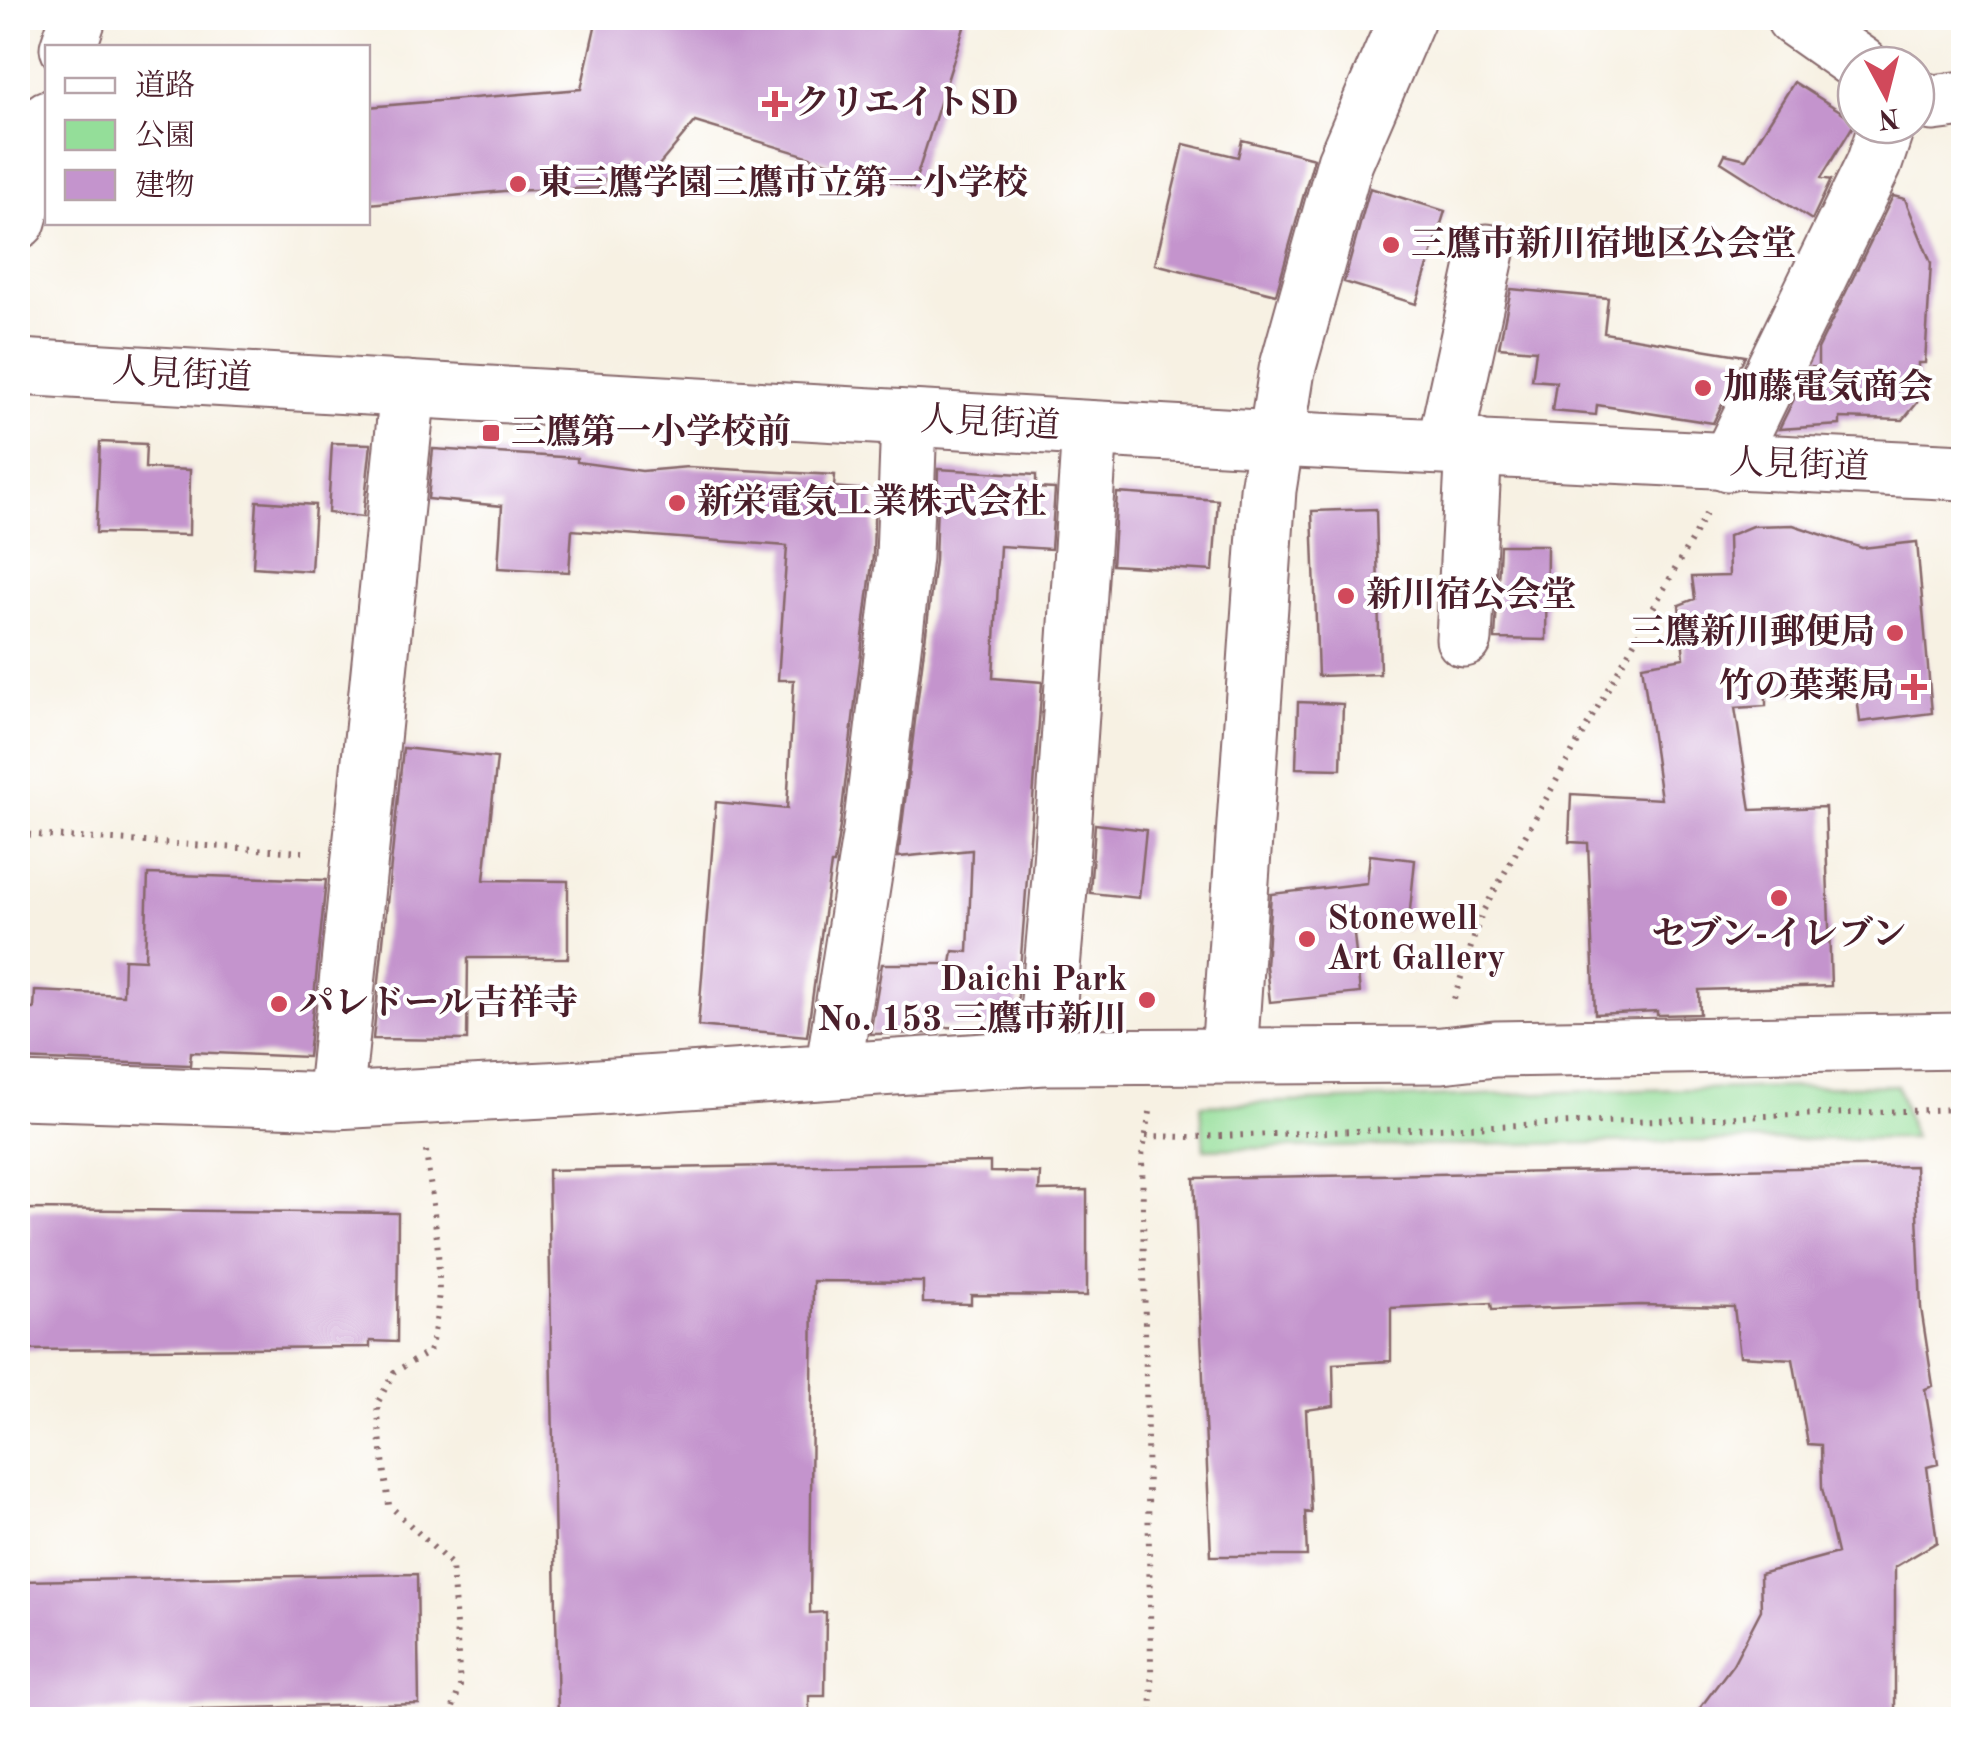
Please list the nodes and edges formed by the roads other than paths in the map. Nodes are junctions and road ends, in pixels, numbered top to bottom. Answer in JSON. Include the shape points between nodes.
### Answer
{"nodes":[{"id":1,"x":78,"y":18,"type":"edge"},
{"id":2,"x":1406,"y":18,"type":"edge"},
{"id":3,"x":1794,"y":18,"type":"edge"},
{"id":4,"x":69,"y":45,"type":"edge"},
{"id":5,"x":1836,"y":47,"type":"edge"},
{"id":6,"x":1964,"y":99,"type":"edge"},
{"id":7,"x":1936,"y":103,"type":"edge"},
{"id":8,"x":45,"y":128,"type":"edge"},
{"id":9,"x":1880,"y":145,"type":"edge"},
{"id":10,"x":18,"y":221,"type":"edge"},
{"id":11,"x":1487,"y":252,"type":"dead end"},
{"id":12,"x":18,"y":367,"type":"edge"},
{"id":13,"x":408,"y":388,"type":"junction"},
{"id":14,"x":909,"y":420,"type":"junction"},
{"id":15,"x":1090,"y":429,"type":"junction"},
{"id":16,"x":1275,"y":440,"type":"junction"},
{"id":17,"x":1460,"y":446,"type":"junction"},
{"id":18,"x":1728,"y":463,"type":"junction"},
{"id":19,"x":1964,"y":472,"type":"edge"},
{"id":20,"x":1464,"y":639,"type":"dead end"},
{"id":21,"x":1964,"y":1041,"type":"edge"},
{"id":22,"x":1229,"y":1055,"type":"junction"},
{"id":23,"x":1044,"y":1057,"type":"junction"},
{"id":24,"x":833,"y":1071,"type":"junction"},
{"id":25,"x":18,"y":1091,"type":"edge"},
{"id":26,"x":335,"y":1101,"type":"junction"}],
"edges":[{"from":1,"to":4,"type":"street"},
{"from":2,"to":16,"type":"street","via":[[1344,162],[1287,370]]},
{"from":3,"to":5,"type":"street"},
{"from":6,"to":7,"type":"street"},
{"from":8,"to":10,"type":"street"},
{"from":9,"to":18,"type":"street"},
{"from":11,"to":17,"type":"street"},
{"from":12,"to":13,"type":"street","name":"人見街道"},
{"from":13,"to":14,"type":"street","name":"人見街道"},
{"from":13,"to":26,"type":"street"},
{"from":14,"to":15,"type":"street","name":"人見街道"},
{"from":14,"to":24,"type":"street","via":[[902,577]]},
{"from":15,"to":16,"type":"street","name":"人見街道"},
{"from":15,"to":23,"type":"street"},
{"from":16,"to":17,"type":"street","name":"人見街道"},
{"from":16,"to":22,"type":"street"},
{"from":17,"to":18,"type":"street","name":"人見街道"},
{"from":17,"to":20,"type":"street"},
{"from":18,"to":19,"type":"street","name":"人見街道"},
{"from":21,"to":22,"type":"street"},
{"from":22,"to":23,"type":"street"},
{"from":23,"to":24,"type":"street"},
{"from":24,"to":26,"type":"street"},
{"from":25,"to":26,"type":"street"}]}
